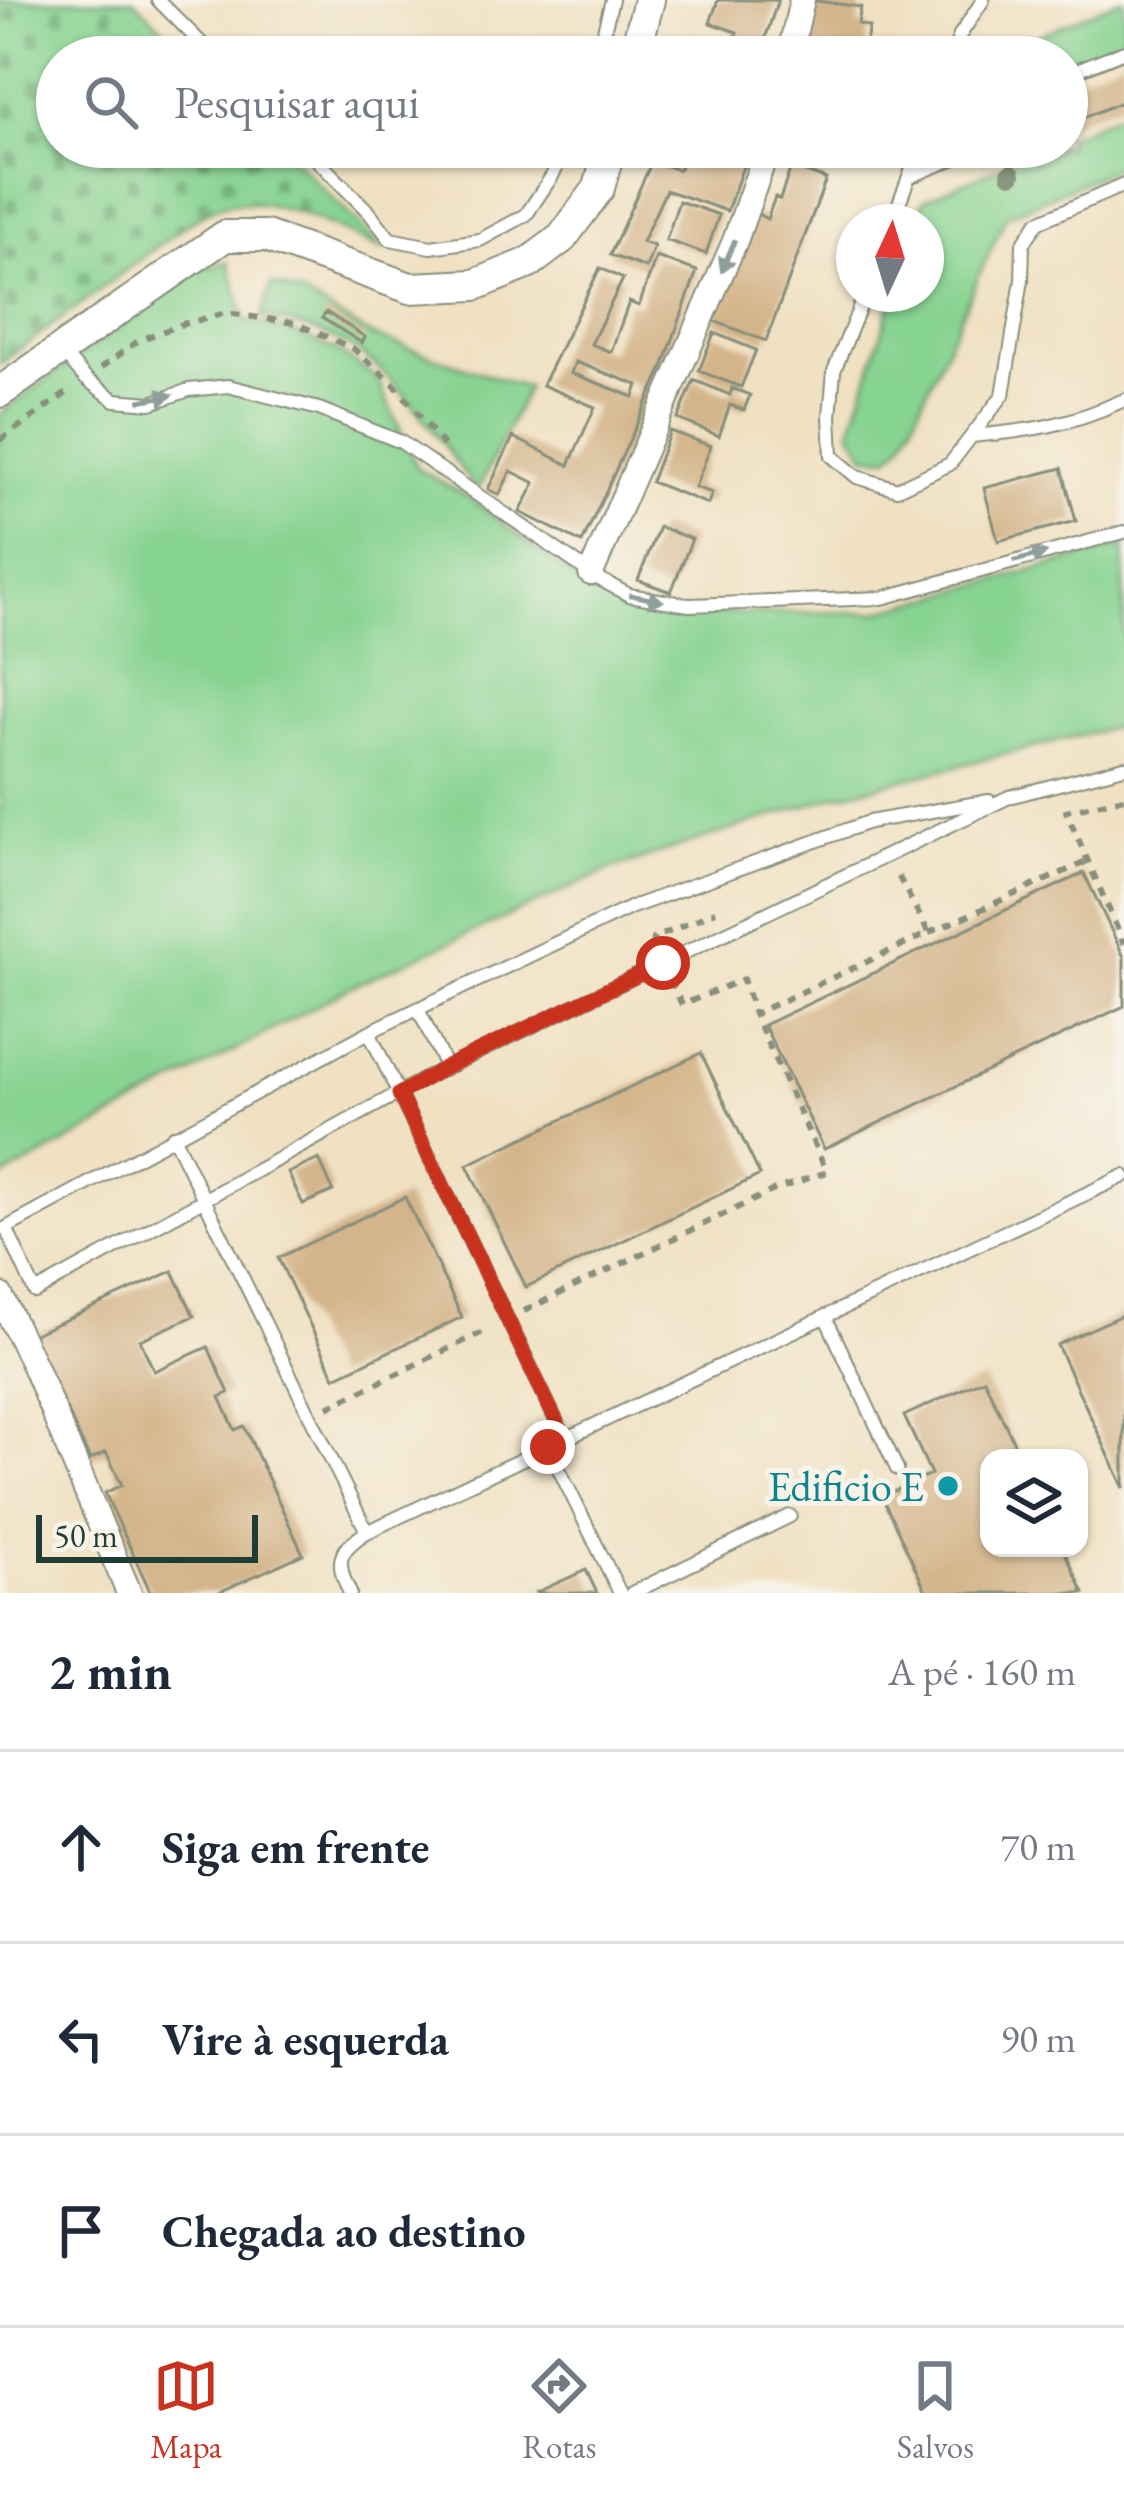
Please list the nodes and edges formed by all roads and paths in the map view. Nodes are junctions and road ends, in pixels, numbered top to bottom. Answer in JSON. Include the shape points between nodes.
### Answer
{"nodes":[{"id":1,"x":158,"y":0,"type":"edge"},
{"id":2,"x":613,"y":0,"type":"edge"},
{"id":3,"x":649,"y":0,"type":"edge"},
{"id":4,"x":802,"y":0,"type":"edge"},
{"id":5,"x":983,"y":0,"type":"edge"},
{"id":6,"x":194,"y":36,"type":"edge"},
{"id":7,"x":603,"y":36,"type":"edge"},
{"id":8,"x":640,"y":36,"type":"edge"},
{"id":9,"x":794,"y":36,"type":"edge"},
{"id":10,"x":959,"y":36,"type":"edge"},
{"id":11,"x":1124,"y":51,"type":"edge"},
{"id":12,"x":1088,"y":66,"type":"edge"},
{"id":13,"x":325,"y":168,"type":"edge"},
{"id":14,"x":556,"y":168,"type":"edge"},
{"id":15,"x":604,"y":168,"type":"edge"},
{"id":16,"x":763,"y":168,"type":"edge"},
{"id":17,"x":912,"y":168,"type":"edge"},
{"id":18,"x":931,"y":168,"type":"edge"},
{"id":19,"x":909,"y":177,"type":"junction"},
{"id":20,"x":1124,"y":185,"type":"edge"},
{"id":21,"x":899,"y":204,"type":"edge"},
{"id":22,"x":858,"y":312,"type":"edge"},
{"id":23,"x":59,"y":350,"type":"junction"},
{"id":24,"x":86,"y":379,"type":"junction"},
{"id":25,"x":0,"y":392,"type":"edge"},
{"id":26,"x":1124,"y":400,"type":"edge"},
{"id":27,"x":972,"y":436,"type":"junction"},
{"id":28,"x":0,"y":440,"type":"edge"},
{"id":29,"x":450,"y":453,"type":"dead end"},
{"id":30,"x":1124,"y":532,"type":"edge"},
{"id":31,"x":592,"y":573,"type":"junction"},
{"id":32,"x":1124,"y":767,"type":"edge"},
{"id":33,"x":1009,"y":797,"type":"junction"},
{"id":34,"x":1124,"y":798,"type":"edge"},
{"id":35,"x":887,"y":856,"type":"junction"},
{"id":36,"x":1088,"y":861,"type":"junction"},
{"id":37,"x":735,"y":903,"type":"dead end"},
{"id":38,"x":929,"y":933,"type":"junction"},
{"id":39,"x":1124,"y":944,"type":"edge"},
{"id":40,"x":663,"y":963,"type":"junction"},
{"id":41,"x":418,"y":1009,"type":"junction"},
{"id":42,"x":754,"y":1014,"type":"junction"},
{"id":43,"x":368,"y":1032,"type":"junction"},
{"id":44,"x":446,"y":1067,"type":"junction"},
{"id":45,"x":399,"y":1094,"type":"junction"},
{"id":46,"x":173,"y":1136,"type":"junction"},
{"id":47,"x":1124,"y":1176,"type":"edge"},
{"id":48,"x":204,"y":1201,"type":"junction"},
{"id":49,"x":0,"y":1295,"type":"edge"},
{"id":50,"x":825,"y":1316,"type":"junction"},
{"id":51,"x":508,"y":1320,"type":"junction"},
{"id":52,"x":309,"y":1416,"type":"junction"},
{"id":53,"x":565,"y":1439,"type":"junction"},
{"id":54,"x":548,"y":1447,"type":"junction"},
{"id":55,"x":897,"y":1468,"type":"dead end"},
{"id":56,"x":790,"y":1516,"type":"dead end"},
{"id":57,"x":367,"y":1532,"type":"junction"},
{"id":58,"x":129,"y":1593,"type":"edge"},
{"id":59,"x":350,"y":1593,"type":"edge"},
{"id":60,"x":620,"y":1593,"type":"edge"},
{"id":61,"x":632,"y":1593,"type":"edge"}],
"edges":[{"from":1,"to":6,"type":"lane"},
{"from":2,"to":7,"type":"lane"},
{"from":3,"to":8,"type":"street"},
{"from":4,"to":9,"type":"street"},
{"from":5,"to":10,"type":"lane"},
{"from":11,"to":12,"type":"lane"},
{"from":13,"to":14,"type":"lane","via":[[390,239],[431,247],[479,240],[526,215]]},
{"from":15,"to":23,"type":"street","via":[[562,238],[529,263],[475,285],[410,288],[266,236],[225,236]]},
{"from":16,"to":31,"type":"street","one_way":true},
{"from":17,"to":19,"type":"lane"},
{"from":18,"to":19,"type":"lane"},
{"from":19,"to":21,"type":"lane"},
{"from":20,"to":27,"type":"lane","via":[[1038,221],[1023,244],[1003,395]]},
{"from":22,"to":27,"type":"lane","via":[[834,371],[832,456],[857,478],[897,489],[950,464]]},
{"from":23,"to":24,"type":"lane"},
{"from":23,"to":25,"type":"street"},
{"from":24,"to":28,"type":"path"},
{"from":24,"to":29,"type":"path","via":[[139,340],[183,324],[226,314],[295,323],[354,349]]},
{"from":24,"to":31,"type":"lane","one_way":true,"via":[[115,400],[151,404],[228,386],[319,409],[401,442]]},
{"from":26,"to":27,"type":"lane","via":[[1086,418]]},
{"from":31,"to":30,"type":"lane","one_way":true,"via":[[628,595],[689,605],[882,598]]},
{"from":32,"to":33,"type":"lane"},
{"from":33,"to":35,"type":"lane"},
{"from":33,"to":41,"type":"lane","via":[[869,822],[632,907]]},
{"from":34,"to":36,"type":"path","via":[[1066,811]]},
{"from":35,"to":38,"type":"path"},
{"from":35,"to":40,"type":"lane"},
{"from":36,"to":38,"type":"path"},
{"from":36,"to":39,"type":"path"},
{"from":37,"to":40,"type":"path","via":[[653,939]]},
{"from":38,"to":42,"type":"path"},
{"from":40,"to":42,"type":"path","via":[[682,1005],[743,979]]},
{"from":40,"to":44,"type":"lane"},
{"from":41,"to":43,"type":"lane"},
{"from":41,"to":44,"type":"lane"},
{"from":42,"to":51,"type":"path","via":[[827,1172]]},
{"from":43,"to":45,"type":"lane"},
{"from":43,"to":46,"type":"lane"},
{"from":44,"to":45,"type":"lane"},
{"from":45,"to":48,"type":"lane"},
{"from":45,"to":51,"type":"lane"},
{"from":46,"to":48,"type":"lane"},
{"from":46,"to":48,"type":"lane","via":[[6,1228],[35,1292]]},
{"from":47,"to":50,"type":"lane"},
{"from":48,"to":52,"type":"lane"},
{"from":49,"to":58,"type":"street"},
{"from":50,"to":53,"type":"lane"},
{"from":50,"to":55,"type":"lane"},
{"from":51,"to":52,"type":"path"},
{"from":51,"to":53,"type":"lane"},
{"from":52,"to":57,"type":"lane"},
{"from":53,"to":54,"type":"lane"},
{"from":54,"to":57,"type":"lane"},
{"from":54,"to":60,"type":"lane"},
{"from":56,"to":61,"type":"lane"},
{"from":57,"to":59,"type":"lane","via":[[342,1553]]}]}
